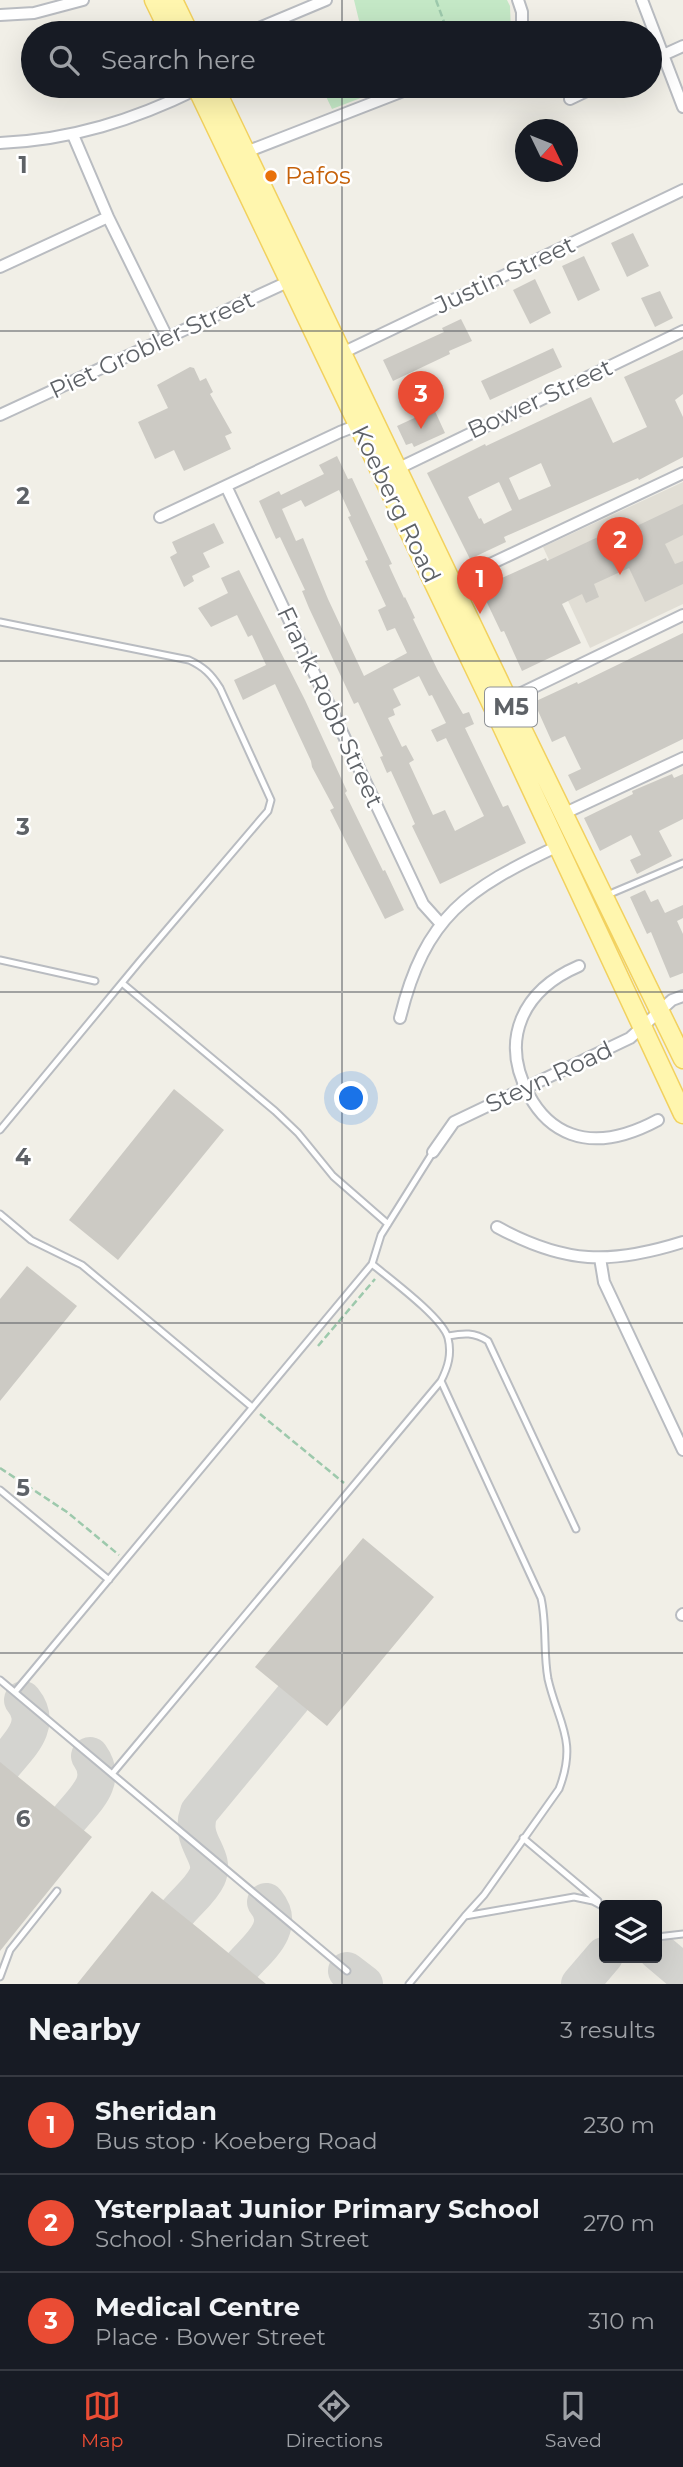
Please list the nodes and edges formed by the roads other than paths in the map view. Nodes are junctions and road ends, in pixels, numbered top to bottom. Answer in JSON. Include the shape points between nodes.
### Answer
{"nodes":[{"id":1,"x":83,"y":0,"type":"edge"},
{"id":2,"x":155,"y":0,"type":"edge"},
{"id":3,"x":173,"y":0,"type":"edge"},
{"id":4,"x":326,"y":0,"type":"edge"},
{"id":5,"x":518,"y":0,"type":"edge"},
{"id":6,"x":642,"y":0,"type":"edge"},
{"id":7,"x":0,"y":15,"type":"edge"},
{"id":8,"x":165,"y":21,"type":"edge"},
{"id":9,"x":183,"y":21,"type":"edge"},
{"id":10,"x":276,"y":21,"type":"edge"},
{"id":11,"x":522,"y":21,"type":"edge"},
{"id":12,"x":650,"y":21,"type":"edge"},
{"id":13,"x":683,"y":46,"type":"edge"},
{"id":14,"x":663,"y":55,"type":"joint"},
{"id":15,"x":177,"y":98,"type":"edge"},
{"id":16,"x":207,"y":98,"type":"edge"},
{"id":17,"x":209,"y":98,"type":"edge"},
{"id":18,"x":385,"y":98,"type":"edge"},
{"id":19,"x":683,"y":107,"type":"edge"},
{"id":20,"x":73,"y":135,"type":"junction"},
{"id":21,"x":0,"y":143,"type":"edge"},
{"id":22,"x":246,"y":152,"type":"junction"},
{"id":23,"x":683,"y":190,"type":"edge"},
{"id":24,"x":108,"y":217,"type":"junction"},
{"id":25,"x":0,"y":267,"type":"edge"},
{"id":26,"x":297,"y":278,"type":"junction"},
{"id":27,"x":683,"y":331,"type":"edge"},
{"id":28,"x":167,"y":337,"type":"junction"},
{"id":29,"x":335,"y":357,"type":"junction"},
{"id":30,"x":0,"y":415,"type":"edge"},
{"id":31,"x":358,"y":425,"type":"junction"},
{"id":32,"x":397,"y":469,"type":"junction"},
{"id":33,"x":683,"y":473,"type":"edge"},
{"id":34,"x":226,"y":486,"type":"junction"},
{"id":35,"x":160,"y":517,"type":"dead end"},
{"id":36,"x":444,"y":586,"type":"junction"},
{"id":37,"x":683,"y":615,"type":"edge"},
{"id":38,"x":0,"y":622,"type":"edge"},
{"id":39,"x":500,"y":704,"type":"junction"},
{"id":40,"x":683,"y":758,"type":"edge"},
{"id":41,"x":563,"y":814,"type":"junction"},
{"id":42,"x":558,"y":846,"type":"junction"},
{"id":43,"x":683,"y":863,"type":"edge"},
{"id":44,"x":604,"y":897,"type":"junction"},
{"id":45,"x":441,"y":924,"type":"junction"},
{"id":46,"x":0,"y":960,"type":"edge"},
{"id":47,"x":579,"y":967,"type":"dead end"},
{"id":48,"x":95,"y":981,"type":"dead end"},
{"id":49,"x":122,"y":983,"type":"junction"},
{"id":50,"x":683,"y":996,"type":"edge"},
{"id":51,"x":660,"y":1012,"type":"junction"},
{"id":52,"x":400,"y":1018,"type":"dead end"},
{"id":53,"x":642,"y":1028,"type":"junction"},
{"id":54,"x":683,"y":1059,"type":"edge"},
{"id":55,"x":525,"y":1088,"type":"junction"},
{"id":56,"x":683,"y":1114,"type":"edge"},
{"id":57,"x":658,"y":1120,"type":"dead end"},
{"id":58,"x":0,"y":1130,"type":"edge"},
{"id":59,"x":433,"y":1152,"type":"joint"},
{"id":60,"x":0,"y":1214,"type":"edge"},
{"id":61,"x":388,"y":1224,"type":"junction"},
{"id":62,"x":497,"y":1227,"type":"dead end"},
{"id":63,"x":683,"y":1242,"type":"edge"},
{"id":64,"x":600,"y":1258,"type":"junction"},
{"id":65,"x":372,"y":1264,"type":"junction"},
{"id":66,"x":448,"y":1336,"type":"junction"},
{"id":67,"x":441,"y":1381,"type":"junction"},
{"id":68,"x":252,"y":1407,"type":"junction"},
{"id":69,"x":683,"y":1450,"type":"edge"},
{"id":70,"x":0,"y":1490,"type":"edge"},
{"id":71,"x":576,"y":1528,"type":"dead end"},
{"id":72,"x":109,"y":1580,"type":"junction"},
{"id":73,"x":0,"y":1680,"type":"edge"},
{"id":74,"x":15,"y":1692,"type":"junction"},
{"id":75,"x":112,"y":1774,"type":"junction"},
{"id":76,"x":523,"y":1838,"type":"junction"},
{"id":77,"x":57,"y":1891,"type":"dead end"},
{"id":78,"x":599,"y":1903,"type":"edge"},
{"id":79,"x":599,"y":1904,"type":"edge"},
{"id":80,"x":465,"y":1916,"type":"junction"},
{"id":81,"x":683,"y":1934,"type":"edge"},
{"id":82,"x":662,"y":1936,"type":"edge"},
{"id":83,"x":348,"y":1970,"type":"dead end"},
{"id":84,"x":0,"y":1977,"type":"edge"},
{"id":85,"x":409,"y":1984,"type":"edge"}],
"edges":[{"from":1,"to":7,"type":"street","via":[[34,13]]},
{"from":2,"to":8,"type":"main road"},
{"from":3,"to":9,"type":"main road"},
{"from":4,"to":10,"type":"street"},
{"from":5,"to":11,"type":"street"},
{"from":6,"to":12,"type":"street"},
{"from":13,"to":14,"type":"street"},
{"from":14,"to":19,"type":"street"},
{"from":15,"to":20,"type":"street","via":[[129,119]]},
{"from":16,"to":26,"type":"main road","name":"Koeberg Road","number":"M5"},
{"from":17,"to":22,"type":"main road","name":"Koeberg Road","number":"M5"},
{"from":18,"to":22,"type":"street"},
{"from":20,"to":21,"type":"street"},
{"from":20,"to":24,"type":"street"},
{"from":22,"to":26,"type":"main road","name":"Koeberg Road","number":"M5"},
{"from":23,"to":29,"type":"street","name":"Justin Street"},
{"from":24,"to":25,"type":"street"},
{"from":24,"to":28,"type":"street"},
{"from":26,"to":28,"type":"street","name":"Piet Grobler Street"},
{"from":26,"to":29,"type":"main road","name":"Koeberg Road","number":"M5"},
{"from":27,"to":32,"type":"street","name":"Bower Street"},
{"from":28,"to":30,"type":"street","name":"Piet Grobler Street"},
{"from":29,"to":31,"type":"main road","name":"Koeberg Road","number":"M5"},
{"from":29,"to":32,"type":"main road","name":"Koeberg Road","number":"M5"},
{"from":31,"to":34,"type":"street"},
{"from":31,"to":36,"type":"main road","name":"Koeberg Road","number":"M5"},
{"from":32,"to":36,"type":"main road","name":"Koeberg Road","number":"M5"},
{"from":33,"to":36,"type":"street"},
{"from":34,"to":35,"type":"street"},
{"from":34,"to":45,"type":"street","name":"Frank Robb Street","via":[[424,904]]},
{"from":36,"to":39,"type":"main road","name":"Koeberg Road","number":"M5"},
{"from":37,"to":39,"type":"street"},
{"from":38,"to":49,"type":"lane","via":[[189,660],[203,667],[220,688],[270,795],[268,811]]},
{"from":39,"to":41,"type":"main road","name":"Koeberg Road","number":"M5"},
{"from":39,"to":42,"type":"main road","name":"Koeberg Road","number":"M5"},
{"from":40,"to":41,"type":"street"},
{"from":41,"to":44,"type":"main road","name":"Koeberg Road","number":"M5"},
{"from":42,"to":45,"type":"street","via":[[480,887]]},
{"from":42,"to":53,"type":"main road","name":"Koeberg Road","number":"M5"},
{"from":43,"to":44,"type":"lane"},
{"from":44,"to":51,"type":"main road","name":"Koeberg Road","number":"M5"},
{"from":45,"to":52,"type":"street","via":[[414,969]]},
{"from":46,"to":48,"type":"lane"},
{"from":47,"to":55,"type":"street","via":[[541,989],[523,1017],[515,1049],[517,1071]]},
{"from":49,"to":58,"type":"lane"},
{"from":49,"to":61,"type":"lane","via":[[275,1111],[333,1176]]},
{"from":50,"to":51,"type":"street","name":"Steyn Road"},
{"from":51,"to":53,"type":"street","name":"Steyn Road"},
{"from":51,"to":54,"type":"main road","name":"Koeberg Road","number":"M5"},
{"from":53,"to":55,"type":"street","name":"Steyn Road","via":[[627,1040]]},
{"from":53,"to":56,"type":"main road","name":"Koeberg Road","number":"M5"},
{"from":55,"to":57,"type":"street","via":[[537,1110],[571,1135],[615,1138]]},
{"from":55,"to":59,"type":"street","name":"Steyn Road","via":[[454,1122]]},
{"from":59,"to":61,"type":"lane"},
{"from":60,"to":68,"type":"lane","via":[[31,1240],[82,1265]]},
{"from":61,"to":65,"type":"lane"},
{"from":62,"to":64,"type":"street","via":[[554,1252]]},
{"from":63,"to":64,"type":"street","via":[[644,1254]]},
{"from":64,"to":69,"type":"street","via":[[604,1282]]},
{"from":65,"to":66,"type":"lane","via":[[435,1318]]},
{"from":65,"to":68,"type":"lane"},
{"from":66,"to":67,"type":"lane","via":[[448,1367]]},
{"from":66,"to":71,"type":"lane","via":[[465,1332],[488,1341]]},
{"from":67,"to":75,"type":"lane"},
{"from":67,"to":76,"type":"lane","via":[[545,1614],[548,1679],[568,1751],[559,1789]]},
{"from":68,"to":72,"type":"lane"},
{"from":70,"to":72,"type":"lane"},
{"from":72,"to":74,"type":"lane"},
{"from":73,"to":74,"type":"lane"},
{"from":74,"to":75,"type":"lane"},
{"from":75,"to":83,"type":"lane"},
{"from":76,"to":78,"type":"lane"},
{"from":76,"to":80,"type":"lane"},
{"from":77,"to":84,"type":"lane","via":[[10,1950]]},
{"from":79,"to":80,"type":"lane","via":[[574,1897]]},
{"from":80,"to":85,"type":"lane"},
{"from":81,"to":82,"type":"lane"}]}
